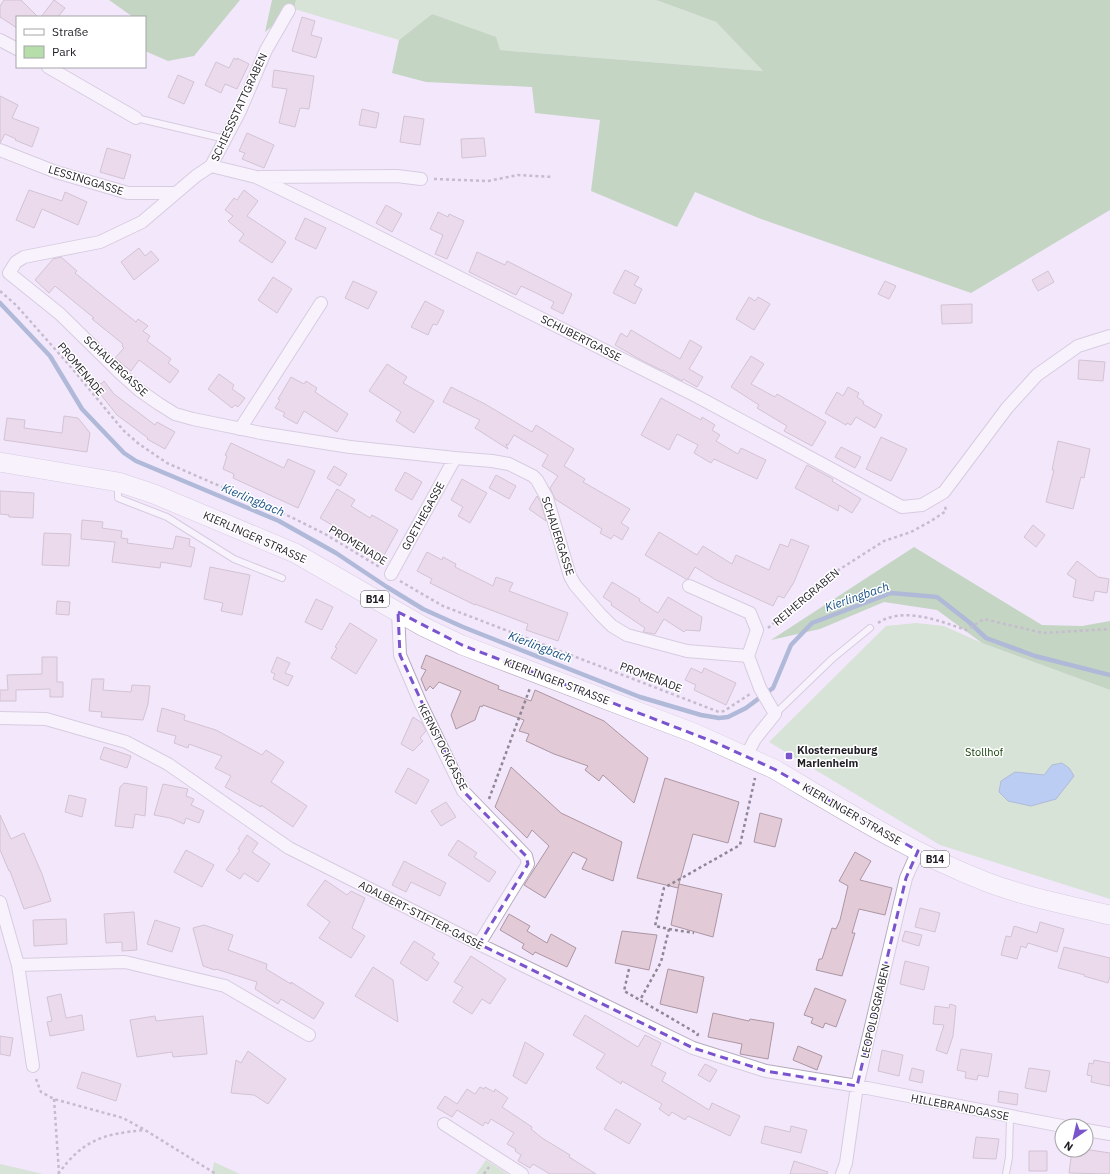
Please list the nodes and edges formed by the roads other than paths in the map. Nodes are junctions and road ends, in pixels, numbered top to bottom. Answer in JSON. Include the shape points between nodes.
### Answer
{"nodes":[{"id":1,"x":289,"y":10,"type":"dead end"},
{"id":2,"x":0,"y":40,"type":"edge"},
{"id":3,"x":16,"y":48,"type":"edge"},
{"id":4,"x":50,"y":68,"type":"edge"},
{"id":5,"x":136,"y":118,"type":"joint"},
{"id":6,"x":225,"y":140,"type":"junction"},
{"id":7,"x":0,"y":150,"type":"edge"},
{"id":8,"x":211,"y":166,"type":"junction"},
{"id":9,"x":256,"y":177,"type":"junction"},
{"id":10,"x":421,"y":179,"type":"road end"},
{"id":11,"x":176,"y":193,"type":"junction"},
{"id":12,"x":9,"y":273,"type":"joint"},
{"id":13,"x":321,"y":303,"type":"dead end"},
{"id":14,"x":1110,"y":336,"type":"edge"},
{"id":15,"x":240,"y":429,"type":"junction"},
{"id":16,"x":455,"y":458,"type":"junction"},
{"id":17,"x":0,"y":462,"type":"edge"},
{"id":18,"x":118,"y":482,"type":"junction"},
{"id":19,"x":391,"y":574,"type":"road end"},
{"id":20,"x":282,"y":578,"type":"dead end"},
{"id":21,"x":689,"y":586,"type":"dead end"},
{"id":22,"x":398,"y":612,"type":"junction"},
{"id":23,"x":870,"y":628,"type":"road end"},
{"id":24,"x":748,"y":656,"type":"junction"},
{"id":25,"x":776,"y":714,"type":"junction"},
{"id":26,"x":0,"y":718,"type":"edge"},
{"id":27,"x":746,"y":756,"type":"junction"},
{"id":28,"x":918,"y":851,"type":"junction"},
{"id":29,"x":0,"y":902,"type":"edge"},
{"id":30,"x":1110,"y":915,"type":"edge"},
{"id":31,"x":479,"y":944,"type":"junction"},
{"id":32,"x":18,"y":965,"type":"junction"},
{"id":33,"x":309,"y":1035,"type":"dead end"},
{"id":34,"x":33,"y":1066,"type":"road end"},
{"id":35,"x":857,"y":1086,"type":"junction"},
{"id":36,"x":1010,"y":1117,"type":"junction"},
{"id":37,"x":444,"y":1124,"type":"dead end"},
{"id":38,"x":1054,"y":1125,"type":"edge"},
{"id":39,"x":1094,"y":1131,"type":"edge"},
{"id":40,"x":1110,"y":1134,"type":"edge"},
{"id":41,"x":522,"y":1174,"type":"edge"},
{"id":42,"x":842,"y":1174,"type":"edge"},
{"id":43,"x":1006,"y":1174,"type":"edge"}],
"edges":[{"from":1,"to":6,"type":"street","name":"SCHIESSSTATTGRABEN","via":[[266,50]]},
{"from":2,"to":3,"type":"street"},
{"from":4,"to":5,"type":"street"},
{"from":5,"to":6,"type":"lane"},
{"from":6,"to":8,"type":"street","name":"SCHIESSSTATTGRABEN"},
{"from":7,"to":11,"type":"street","name":"LESSINGGASSE","via":[[56,172],[128,193]]},
{"from":8,"to":9,"type":"street","name":"SCHUBERTGASSE"},
{"from":8,"to":11,"type":"street","name":"SCHIESSSTATTGRABEN"},
{"from":9,"to":10,"type":"street","name":"SCHUBERTGASSE","via":[[396,176]]},
{"from":9,"to":14,"type":"street","name":"SCHUBERTGASSE","via":[[698,397],[902,507],[922,505],[944,492],[1007,408],[1037,375],[1078,346]]},
{"from":11,"to":12,"type":"street","name":"SCHIESSSTATTGRABEN","via":[[142,222],[100,242],[24,257],[16,262]]},
{"from":12,"to":15,"type":"street","name":"SCHAUERGASSE","via":[[60,314],[120,373],[159,404],[175,414]]},
{"from":13,"to":15,"type":"street"},
{"from":15,"to":16,"type":"street","name":"SCHAUERGASSE","via":[[350,447]]},
{"from":16,"to":19,"type":"street","name":"GOETHEGASSE"},
{"from":16,"to":24,"type":"street","name":"SCHAUERGASSE","via":[[509,464],[537,480],[547,498],[570,576],[600,614],[620,631],[687,651]]},
{"from":17,"to":18,"type":"main road","name":"KIERLINGER STRASSE","number":"B14"},
{"from":18,"to":20,"type":"lane","via":[[118,498],[167,517],[234,559]]},
{"from":18,"to":22,"type":"main road","name":"KIERLINGER STRASSE","number":"B14","via":[[154,494],[295,553]]},
{"from":21,"to":24,"type":"street","via":[[750,613],[757,630]]},
{"from":22,"to":27,"type":"main road","name":"KIERLINGER STRASSE","number":"B14","via":[[462,644]]},
{"from":22,"to":31,"type":"street","name":"KERNSTOCKGASSE","via":[[400,655],[463,791],[526,856],[528,864]]},
{"from":23,"to":25,"type":"lane","via":[[832,659]]},
{"from":24,"to":25,"type":"street","via":[[760,688]]},
{"from":25,"to":27,"type":"street","via":[[755,739]]},
{"from":26,"to":31,"type":"street","name":"ADALBERT-STIFTER-GASSE","via":[[46,719],[126,742],[168,764],[289,848]]},
{"from":27,"to":28,"type":"main road","name":"KIERLINGER STRASSE","number":"B14","via":[[774,769]]},
{"from":28,"to":30,"type":"main road","name":"KIERLINGER STRASSE","number":"B14","via":[[986,882]]},
{"from":28,"to":35,"type":"street","name":"LEOPOLDSGRABEN","via":[[906,878]]},
{"from":29,"to":32,"type":"street"},
{"from":31,"to":35,"type":"street","name":"ADALBERT-STIFTER-GASSE","via":[[693,1048],[766,1071]]},
{"from":32,"to":33,"type":"street","via":[[126,962],[225,986]]},
{"from":32,"to":34,"type":"street"},
{"from":35,"to":36,"type":"street","name":"HILLEBRANDGASSE"},
{"from":35,"to":42,"type":"street","name":"LEOPOLDSGRABEN","via":[[846,1163]]},
{"from":36,"to":38,"type":"street","name":"HILLEBRANDGASSE"},
{"from":36,"to":43,"type":"lane"},
{"from":37,"to":41,"type":"street"},
{"from":39,"to":40,"type":"street"}]}
